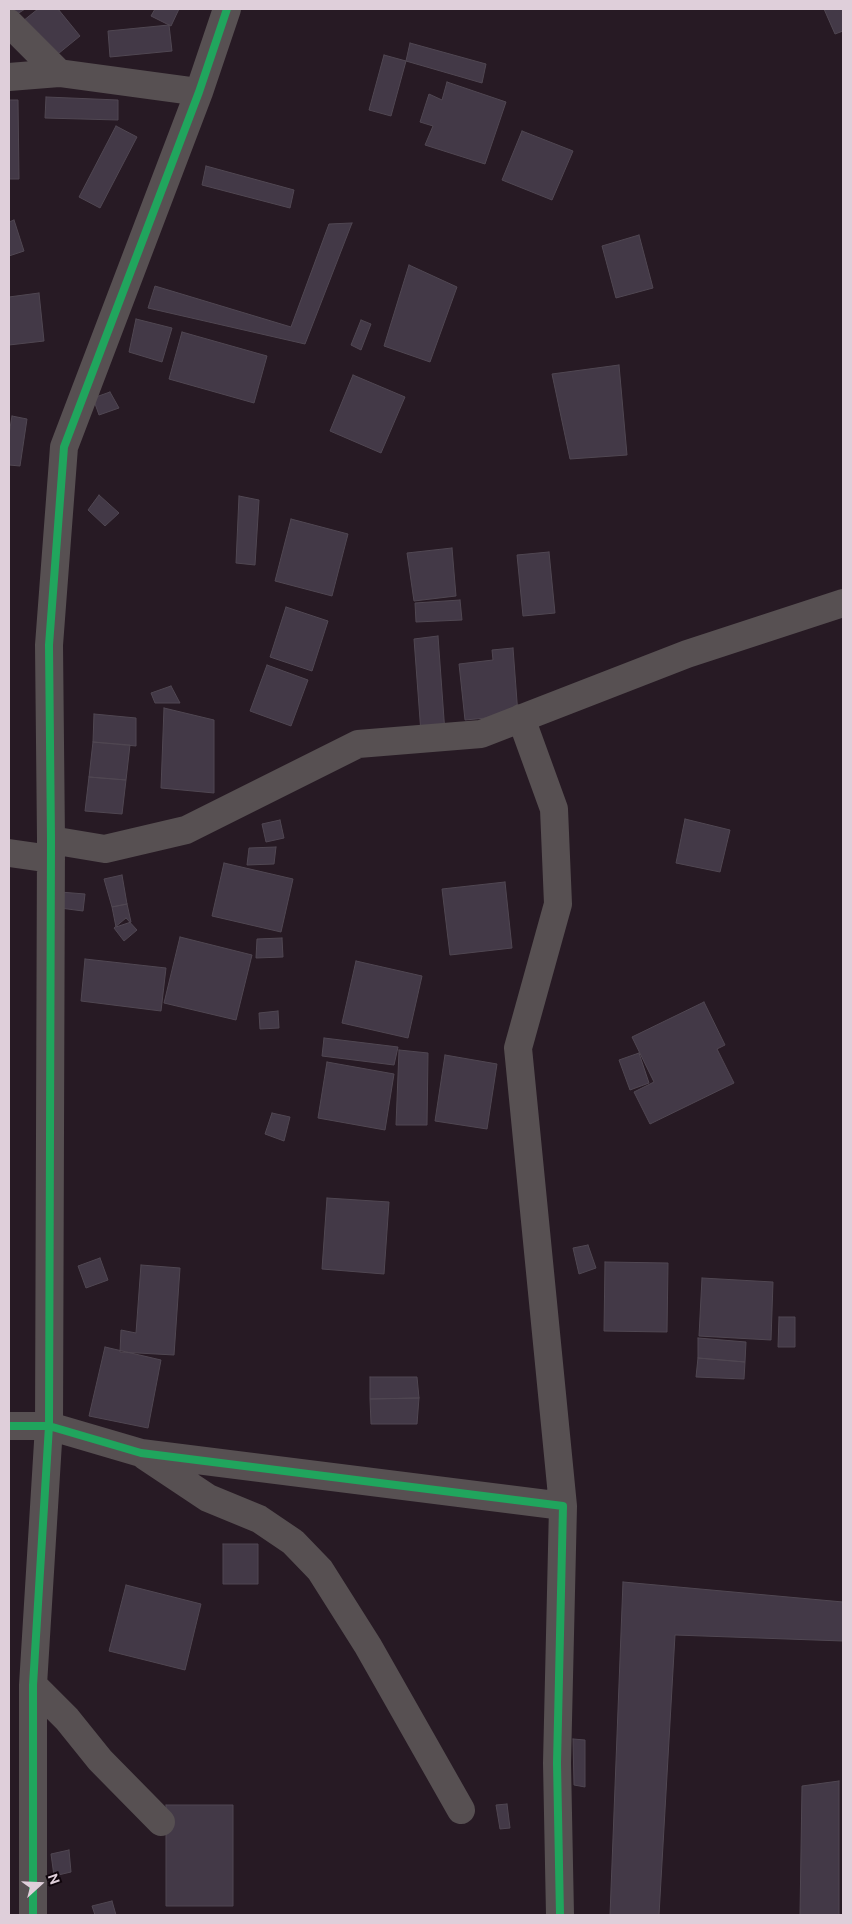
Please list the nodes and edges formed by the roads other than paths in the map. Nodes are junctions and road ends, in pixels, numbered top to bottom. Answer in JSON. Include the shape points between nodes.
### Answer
{"nodes":[{"id":1,"x":227,"y":9,"type":"edge"},
{"id":2,"x":9,"y":22,"type":"edge"},
{"id":3,"x":59,"y":73,"type":"junction"},
{"id":4,"x":9,"y":77,"type":"edge"},
{"id":5,"x":198,"y":92,"type":"junction"},
{"id":6,"x":843,"y":603,"type":"edge"},
{"id":7,"x":521,"y":718,"type":"junction"},
{"id":8,"x":51,"y":849,"type":"junction"},
{"id":9,"x":9,"y":852,"type":"edge"},
{"id":10,"x":9,"y":1426,"type":"edge"},
{"id":11,"x":49,"y":1426,"type":"junction"},
{"id":12,"x":141,"y":1453,"type":"junction"},
{"id":13,"x":563,"y":1506,"type":"junction"},
{"id":14,"x":33,"y":1685,"type":"junction"},
{"id":15,"x":461,"y":1810,"type":"dead end"},
{"id":16,"x":161,"y":1822,"type":"dead end"},
{"id":17,"x":33,"y":1915,"type":"edge"},
{"id":18,"x":560,"y":1915,"type":"edge"}],
"edges":[{"from":1,"to":5,"type":"street"},
{"from":2,"to":3,"type":"street"},
{"from":3,"to":4,"type":"street"},
{"from":3,"to":5,"type":"street"},
{"from":5,"to":8,"type":"street","via":[[64,447],[49,645]]},
{"from":6,"to":7,"type":"street","via":[[687,654]]},
{"from":7,"to":8,"type":"street","via":[[481,734],[358,744],[186,830],[106,849]]},
{"from":7,"to":13,"type":"street","via":[[554,809],[558,904],[518,1048]]},
{"from":8,"to":9,"type":"street"},
{"from":8,"to":11,"type":"street"},
{"from":10,"to":11,"type":"street"},
{"from":11,"to":12,"type":"street"},
{"from":11,"to":14,"type":"street"},
{"from":12,"to":13,"type":"street"},
{"from":12,"to":15,"type":"street","via":[[208,1498],[259,1519],[293,1542],[320,1570],[368,1646]]},
{"from":13,"to":18,"type":"street","via":[[557,1763]]},
{"from":14,"to":16,"type":"street"},
{"from":14,"to":17,"type":"street"}]}
